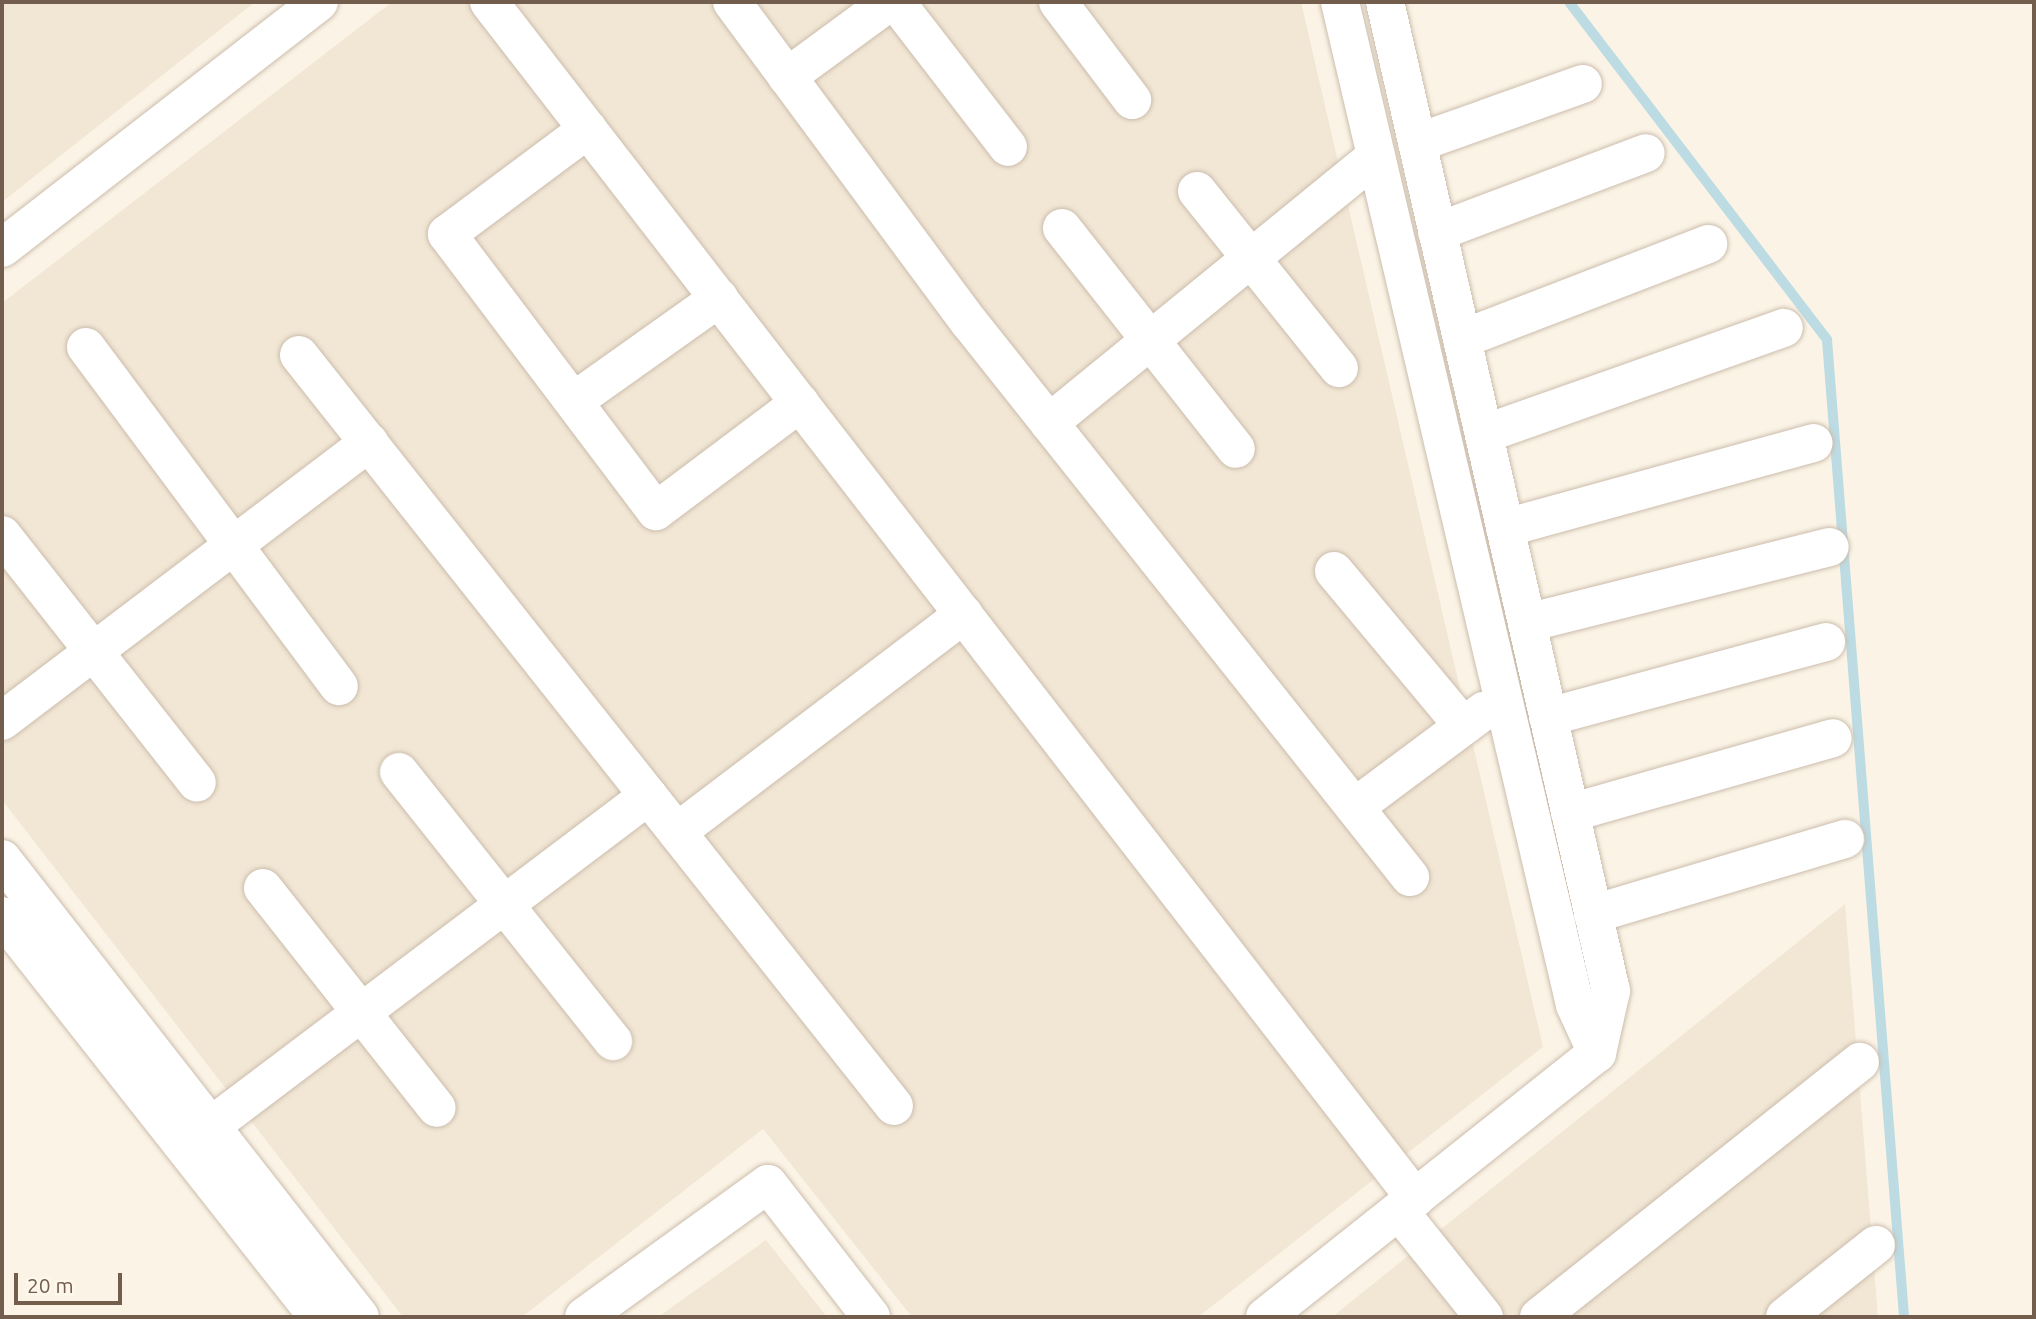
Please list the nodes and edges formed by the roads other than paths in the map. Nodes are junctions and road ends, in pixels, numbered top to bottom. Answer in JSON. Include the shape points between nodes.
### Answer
{"nodes":[{"id":1,"x":319,"y":2,"type":"edge"},
{"id":2,"x":489,"y":2,"type":"edge"},
{"id":3,"x":732,"y":2,"type":"edge"},
{"id":4,"x":889,"y":2,"type":"edge"},
{"id":5,"x":896,"y":2,"type":"edge"},
{"id":6,"x":1058,"y":2,"type":"edge"},
{"id":7,"x":1340,"y":2,"type":"edge"},
{"id":8,"x":1385,"y":2,"type":"edge"},
{"id":9,"x":787,"y":77,"type":"junction"},
{"id":10,"x":1583,"y":85,"type":"dead end"},
{"id":11,"x":1132,"y":100,"type":"dead end"},
{"id":12,"x":588,"y":129,"type":"junction"},
{"id":13,"x":1417,"y":143,"type":"junction"},
{"id":14,"x":1008,"y":147,"type":"dead end"},
{"id":15,"x":1646,"y":153,"type":"dead end"},
{"id":16,"x":1376,"y":156,"type":"junction"},
{"id":17,"x":1197,"y":191,"type":"dead end"},
{"id":18,"x":1062,"y":228,"type":"dead end"},
{"id":19,"x":1437,"y":232,"type":"junction"},
{"id":20,"x":1707,"y":244,"type":"dead end"},
{"id":21,"x":2,"y":248,"type":"edge"},
{"id":22,"x":1251,"y":258,"type":"junction"},
{"id":23,"x":719,"y":298,"type":"junction"},
{"id":24,"x":1784,"y":328,"type":"dead end"},
{"id":25,"x":1462,"y":339,"type":"junction"},
{"id":26,"x":1150,"y":341,"type":"junction"},
{"id":27,"x":86,"y":347,"type":"dead end"},
{"id":28,"x":299,"y":355,"type":"dead end"},
{"id":29,"x":1339,"y":368,"type":"dead end"},
{"id":30,"x":573,"y":401,"type":"junction"},
{"id":31,"x":800,"y":403,"type":"junction"},
{"id":32,"x":1049,"y":423,"type":"junction"},
{"id":33,"x":1484,"y":434,"type":"junction"},
{"id":34,"x":369,"y":442,"type":"junction"},
{"id":35,"x":1814,"y":443,"type":"dead end"},
{"id":36,"x":1236,"y":449,"type":"dead end"},
{"id":37,"x":1505,"y":527,"type":"junction"},
{"id":38,"x":2,"y":535,"type":"edge"},
{"id":39,"x":234,"y":545,"type":"junction"},
{"id":40,"x":1830,"y":547,"type":"dead end"},
{"id":41,"x":1335,"y":572,"type":"dead end"},
{"id":42,"x":964,"y":614,"type":"junction"},
{"id":43,"x":1527,"y":623,"type":"junction"},
{"id":44,"x":1826,"y":642,"type":"dead end"},
{"id":45,"x":93,"y":652,"type":"junction"},
{"id":46,"x":339,"y":686,"type":"dead end"},
{"id":47,"x":1503,"y":697,"type":"junction"},
{"id":48,"x":1548,"y":716,"type":"junction"},
{"id":49,"x":2,"y":721,"type":"edge"},
{"id":50,"x":1463,"y":726,"type":"junction"},
{"id":51,"x":1833,"y":738,"type":"dead end"},
{"id":52,"x":399,"y":772,"type":"dead end"},
{"id":53,"x":197,"y":783,"type":"dead end"},
{"id":54,"x":648,"y":796,"type":"junction"},
{"id":55,"x":1355,"y":807,"type":"junction"},
{"id":56,"x":1570,"y":813,"type":"junction"},
{"id":57,"x":677,"y":832,"type":"junction"},
{"id":58,"x":1845,"y":839,"type":"dead end"},
{"id":59,"x":2,"y":859,"type":"edge"},
{"id":60,"x":1410,"y":877,"type":"dead end"},
{"id":61,"x":263,"y":888,"type":"dead end"},
{"id":62,"x":504,"y":905,"type":"junction"},
{"id":63,"x":1593,"y":914,"type":"junction"},
{"id":64,"x":2,"y":916,"type":"edge"},
{"id":65,"x":362,"y":1012,"type":"junction"},
{"id":66,"x":612,"y":1041,"type":"dead end"},
{"id":67,"x":1597,"y":1053,"type":"junction"},
{"id":68,"x":1860,"y":1062,"type":"dead end"},
{"id":69,"x":894,"y":1106,"type":"dead end"},
{"id":70,"x":438,"y":1108,"type":"dead end"},
{"id":71,"x":211,"y":1126,"type":"junction"},
{"id":72,"x":1407,"y":1204,"type":"junction"},
{"id":73,"x":1876,"y":1245,"type":"dead end"},
{"id":74,"x":1796,"y":1314,"type":"edge"},
{"id":75,"x":317,"y":1317,"type":"edge"},
{"id":76,"x":360,"y":1317,"type":"edge"},
{"id":77,"x":584,"y":1317,"type":"edge"},
{"id":78,"x":871,"y":1317,"type":"edge"},
{"id":79,"x":1265,"y":1317,"type":"edge"},
{"id":80,"x":1484,"y":1317,"type":"edge"},
{"id":81,"x":1539,"y":1317,"type":"edge"}],
"edges":[{"from":1,"to":21,"type":"street"},
{"from":2,"to":12,"type":"street"},
{"from":3,"to":9,"type":"street"},
{"from":4,"to":9,"type":"street"},
{"from":5,"to":14,"type":"street"},
{"from":6,"to":11,"type":"street"},
{"from":7,"to":16,"type":"street"},
{"from":8,"to":13,"type":"street"},
{"from":9,"to":32,"type":"street"},
{"from":10,"to":13,"type":"street"},
{"from":12,"to":23,"type":"street"},
{"from":12,"to":30,"type":"street","via":[[447,234]]},
{"from":13,"to":19,"type":"street"},
{"from":15,"to":19,"type":"street"},
{"from":16,"to":22,"type":"street"},
{"from":16,"to":47,"type":"street"},
{"from":17,"to":22,"type":"street"},
{"from":18,"to":26,"type":"street"},
{"from":19,"to":25,"type":"street"},
{"from":20,"to":25,"type":"street"},
{"from":22,"to":26,"type":"street"},
{"from":22,"to":29,"type":"street"},
{"from":23,"to":30,"type":"street"},
{"from":23,"to":31,"type":"street"},
{"from":24,"to":33,"type":"street"},
{"from":25,"to":33,"type":"street"},
{"from":26,"to":32,"type":"street"},
{"from":26,"to":36,"type":"street"},
{"from":27,"to":39,"type":"street"},
{"from":28,"to":34,"type":"street"},
{"from":30,"to":31,"type":"street","via":[[656,512]]},
{"from":31,"to":42,"type":"street"},
{"from":32,"to":55,"type":"street"},
{"from":33,"to":37,"type":"street"},
{"from":34,"to":39,"type":"street"},
{"from":34,"to":54,"type":"street"},
{"from":35,"to":37,"type":"street"},
{"from":37,"to":43,"type":"street"},
{"from":38,"to":45,"type":"street"},
{"from":39,"to":45,"type":"street"},
{"from":39,"to":46,"type":"street"},
{"from":40,"to":43,"type":"street"},
{"from":41,"to":50,"type":"street"},
{"from":42,"to":57,"type":"street"},
{"from":42,"to":72,"type":"street"},
{"from":43,"to":48,"type":"street"},
{"from":44,"to":48,"type":"street"},
{"from":45,"to":49,"type":"street"},
{"from":45,"to":53,"type":"street"},
{"from":47,"to":50,"type":"street"},
{"from":47,"to":67,"type":"street","via":[[1575,1004]]},
{"from":48,"to":56,"type":"street"},
{"from":50,"to":55,"type":"street"},
{"from":51,"to":56,"type":"street"},
{"from":52,"to":62,"type":"street"},
{"from":54,"to":57,"type":"street"},
{"from":54,"to":62,"type":"street"},
{"from":55,"to":60,"type":"street"},
{"from":56,"to":63,"type":"street"},
{"from":57,"to":69,"type":"street"},
{"from":58,"to":63,"type":"street"},
{"from":59,"to":71,"type":"street"},
{"from":61,"to":65,"type":"street"},
{"from":62,"to":65,"type":"street"},
{"from":62,"to":66,"type":"street"},
{"from":63,"to":67,"type":"street","via":[[1611,990]]},
{"from":64,"to":75,"type":"street"},
{"from":65,"to":70,"type":"street"},
{"from":65,"to":71,"type":"street"},
{"from":67,"to":72,"type":"street"},
{"from":68,"to":81,"type":"street"},
{"from":71,"to":76,"type":"street"},
{"from":72,"to":79,"type":"street"},
{"from":72,"to":80,"type":"street"},
{"from":73,"to":74,"type":"street"},
{"from":77,"to":78,"type":"street","via":[[768,1184]]}]}
